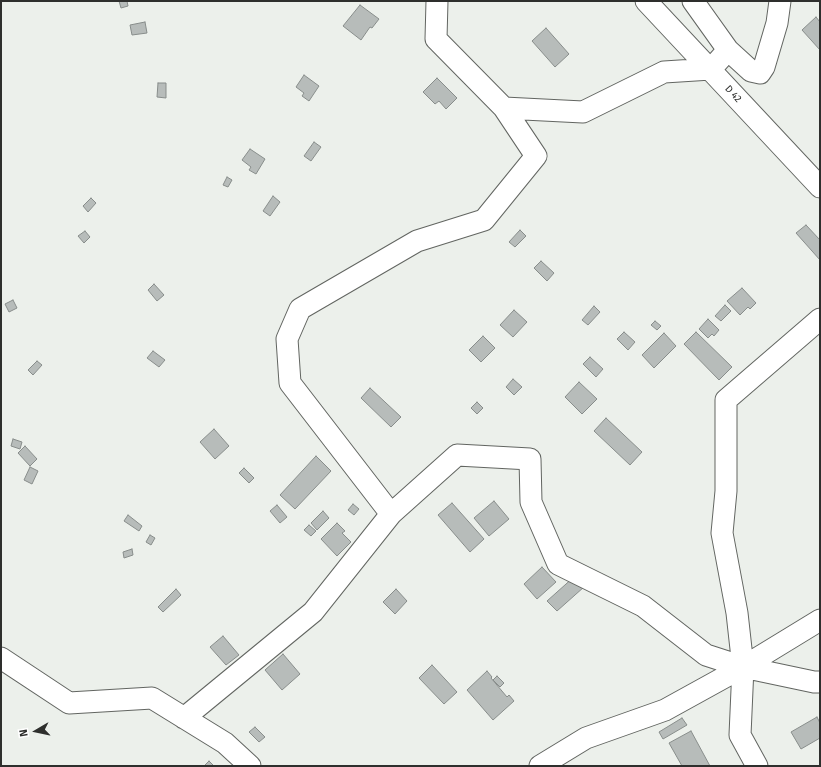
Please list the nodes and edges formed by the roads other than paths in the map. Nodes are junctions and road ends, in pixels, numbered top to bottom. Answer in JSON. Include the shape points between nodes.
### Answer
{"nodes":[{"id":1,"x":437,"y":1,"type":"edge"},
{"id":2,"x":646,"y":1,"type":"edge"},
{"id":3,"x":693,"y":1,"type":"edge"},
{"id":4,"x":780,"y":1,"type":"edge"},
{"id":5,"x":728,"y":50,"type":"junction"},
{"id":6,"x":711,"y":69,"type":"junction"},
{"id":7,"x":504,"y":108,"type":"junction"},
{"id":8,"x":820,"y":187,"type":"edge"},
{"id":9,"x":820,"y":319,"type":"edge"},
{"id":10,"x":391,"y":514,"type":"junction"},
{"id":11,"x":820,"y":620,"type":"edge"},
{"id":12,"x":1,"y":658,"type":"edge"},
{"id":13,"x":743,"y":667,"type":"junction"},
{"id":14,"x":820,"y":682,"type":"edge"},
{"id":15,"x":184,"y":718,"type":"junction"},
{"id":16,"x":250,"y":766,"type":"edge"},
{"id":17,"x":540,"y":766,"type":"edge"},
{"id":18,"x":757,"y":766,"type":"edge"}],
"edges":[{"from":1,"to":7,"type":"street","via":[[436,39]]},
{"from":2,"to":6,"type":"street","name":"D 42","number":"D 42"},
{"from":3,"to":5,"type":"street"},
{"from":4,"to":5,"type":"street","via":[[777,23],[760,73],[751,71]]},
{"from":5,"to":6,"type":"street"},
{"from":6,"to":7,"type":"street","via":[[664,72],[583,112]]},
{"from":6,"to":8,"type":"street","name":"D 42","number":"D 42"},
{"from":7,"to":10,"type":"street","via":[[536,156],[484,220],[417,241],[300,309],[288,339],[290,383]]},
{"from":9,"to":13,"type":"street","via":[[726,400],[726,491],[722,533],[738,613]]},
{"from":10,"to":13,"type":"street","via":[[457,455],[530,459],[531,502],[558,564],[643,606],[706,655]]},
{"from":10,"to":15,"type":"street","via":[[313,612]]},
{"from":11,"to":13,"type":"street"},
{"from":12,"to":15,"type":"street","via":[[69,703],[152,698]]},
{"from":13,"to":14,"type":"street"},
{"from":13,"to":17,"type":"street","via":[[665,710],[586,738]]},
{"from":13,"to":18,"type":"street","via":[[740,735]]},
{"from":15,"to":16,"type":"street","via":[[225,743]]}]}
